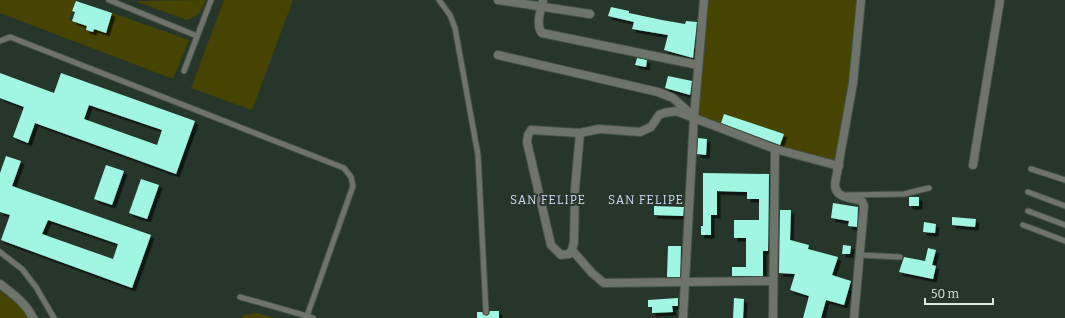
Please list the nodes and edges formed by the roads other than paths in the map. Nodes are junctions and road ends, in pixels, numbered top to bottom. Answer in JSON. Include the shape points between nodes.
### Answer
{"nodes":[{"id":1,"x":109,"y":0,"type":"edge"},
{"id":2,"x":211,"y":0,"type":"edge"},
{"id":3,"x":439,"y":0,"type":"edge"},
{"id":4,"x":498,"y":0,"type":"edge"},
{"id":5,"x":704,"y":0,"type":"edge"},
{"id":6,"x":861,"y":0,"type":"edge"},
{"id":7,"x":1000,"y":0,"type":"edge"},
{"id":8,"x":542,"y":3,"type":"edge"},
{"id":9,"x":590,"y":14,"type":"dead end"},
{"id":10,"x":197,"y":36,"type":"junction"},
{"id":11,"x":0,"y":41,"type":"edge"},
{"id":12,"x":498,"y":55,"type":"dead end"},
{"id":13,"x":698,"y":65,"type":"junction"},
{"id":14,"x":184,"y":71,"type":"dead end"},
{"id":15,"x":694,"y":117,"type":"junction"},
{"id":16,"x":580,"y":133,"type":"junction"},
{"id":17,"x":775,"y":149,"type":"junction"},
{"id":18,"x":973,"y":165,"type":"dead end"},
{"id":19,"x":839,"y":166,"type":"junction"},
{"id":20,"x":1031,"y":169,"type":"dead end"},
{"id":21,"x":1065,"y":180,"type":"edge"},
{"id":22,"x":929,"y":188,"type":"dead end"},
{"id":23,"x":1028,"y":192,"type":"dead end"},
{"id":24,"x":843,"y":196,"type":"junction"},
{"id":25,"x":1065,"y":206,"type":"edge"},
{"id":26,"x":1028,"y":211,"type":"dead end"},
{"id":27,"x":1023,"y":225,"type":"dead end"},
{"id":28,"x":1065,"y":225,"type":"edge"},
{"id":29,"x":1065,"y":241,"type":"edge"},
{"id":30,"x":572,"y":250,"type":"junction"},
{"id":31,"x":0,"y":252,"type":"edge"},
{"id":32,"x":860,"y":255,"type":"junction"},
{"id":33,"x":900,"y":256,"type":"dead end"},
{"id":34,"x":685,"y":281,"type":"junction"},
{"id":35,"x":773,"y":281,"type":"junction"},
{"id":36,"x":0,"y":284,"type":"edge"},
{"id":37,"x":240,"y":297,"type":"dead end"},
{"id":38,"x":486,"y":312,"type":"dead end"},
{"id":39,"x":306,"y":316,"type":"junction"},
{"id":40,"x":33,"y":318,"type":"edge"},
{"id":41,"x":54,"y":318,"type":"edge"},
{"id":42,"x":312,"y":318,"type":"edge"},
{"id":43,"x":683,"y":318,"type":"edge"},
{"id":44,"x":773,"y":318,"type":"edge"},
{"id":45,"x":854,"y":318,"type":"edge"}],
"edges":[{"from":1,"to":10,"type":"lane"},
{"from":2,"to":10,"type":"lane"},
{"from":3,"to":38,"type":"lane","via":[[456,28],[478,155]]},
{"from":4,"to":8,"type":"street"},
{"from":5,"to":13,"type":"street"},
{"from":6,"to":19,"type":"street","via":[[853,83]]},
{"from":7,"to":18,"type":"street"},
{"from":8,"to":9,"type":"street"},
{"from":8,"to":13,"type":"street","via":[[539,29],[548,36]]},
{"from":10,"to":14,"type":"lane"},
{"from":11,"to":39,"type":"lane","via":[[10,37],[344,168],[351,177],[353,186]]},
{"from":12,"to":15,"type":"street","via":[[658,92],[673,98]]},
{"from":13,"to":15,"type":"street"},
{"from":15,"to":16,"type":"street","via":[[668,111],[659,115],[647,130],[640,132],[599,129]]},
{"from":15,"to":17,"type":"street"},
{"from":15,"to":34,"type":"street"},
{"from":16,"to":30,"type":"street"},
{"from":16,"to":30,"type":"street","via":[[535,129],[528,135],[527,142],[550,245],[561,255],[569,254]]},
{"from":17,"to":19,"type":"street"},
{"from":17,"to":35,"type":"street"},
{"from":19,"to":24,"type":"street","via":[[835,187]]},
{"from":20,"to":21,"type":"lane"},
{"from":22,"to":24,"type":"lane","via":[[904,194]]},
{"from":23,"to":25,"type":"lane"},
{"from":24,"to":32,"type":"street","via":[[864,203]]},
{"from":26,"to":28,"type":"lane"},
{"from":27,"to":29,"type":"lane"},
{"from":30,"to":34,"type":"street","via":[[604,283]]},
{"from":31,"to":41,"type":"lane","via":[[22,269]]},
{"from":32,"to":33,"type":"lane"},
{"from":32,"to":45,"type":"street"},
{"from":34,"to":35,"type":"street"},
{"from":34,"to":43,"type":"street"},
{"from":35,"to":44,"type":"street"},
{"from":36,"to":40,"type":"street","via":[[27,307]]},
{"from":37,"to":39,"type":"lane"},
{"from":39,"to":42,"type":"lane"}]}
